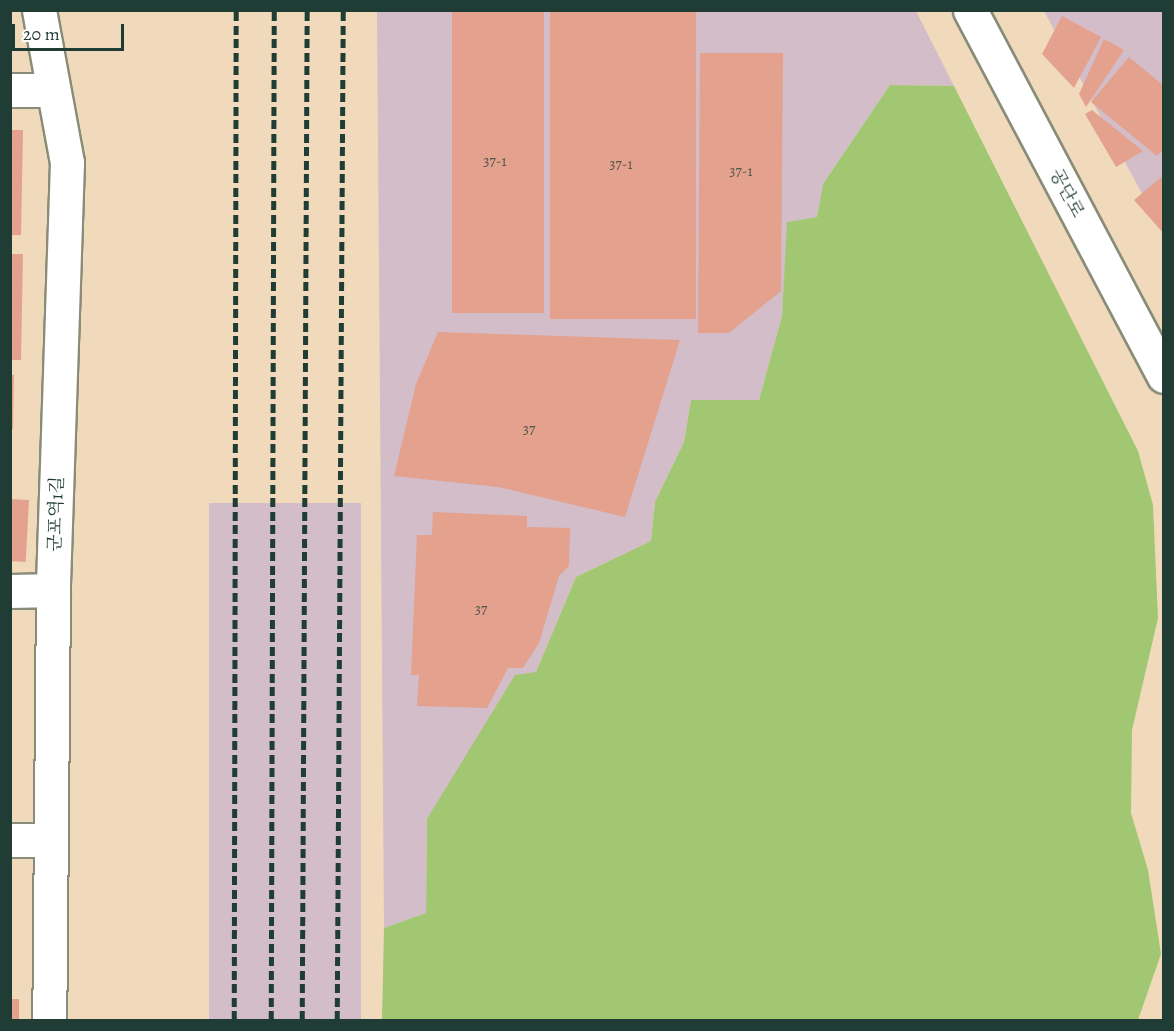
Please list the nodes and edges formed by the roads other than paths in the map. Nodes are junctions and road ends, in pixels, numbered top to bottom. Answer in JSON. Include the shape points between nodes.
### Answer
{"nodes":[{"id":1,"x":39,"y":10,"type":"edge"},
{"id":2,"x":970,"y":10,"type":"edge"},
{"id":3,"x":10,"y":90,"type":"edge"},
{"id":4,"x":53,"y":90,"type":"junction"},
{"id":5,"x":1164,"y":376,"type":"edge"},
{"id":6,"x":53,"y":590,"type":"junction"},
{"id":7,"x":10,"y":591,"type":"edge"},
{"id":8,"x":10,"y":840,"type":"edge"},
{"id":9,"x":51,"y":840,"type":"junction"},
{"id":10,"x":49,"y":1020,"type":"edge"}],
"edges":[{"from":1,"to":4,"type":"street","name":"군포역1길"},
{"from":2,"to":5,"type":"street","name":"공단로"},
{"from":3,"to":4,"type":"street"},
{"from":4,"to":6,"type":"street","name":"군포역1길","via":[[67,162]]},
{"from":6,"to":7,"type":"street"},
{"from":6,"to":9,"type":"street","name":"군포역1길"},
{"from":8,"to":9,"type":"street"},
{"from":9,"to":10,"type":"street","name":"군포역1길"}]}
